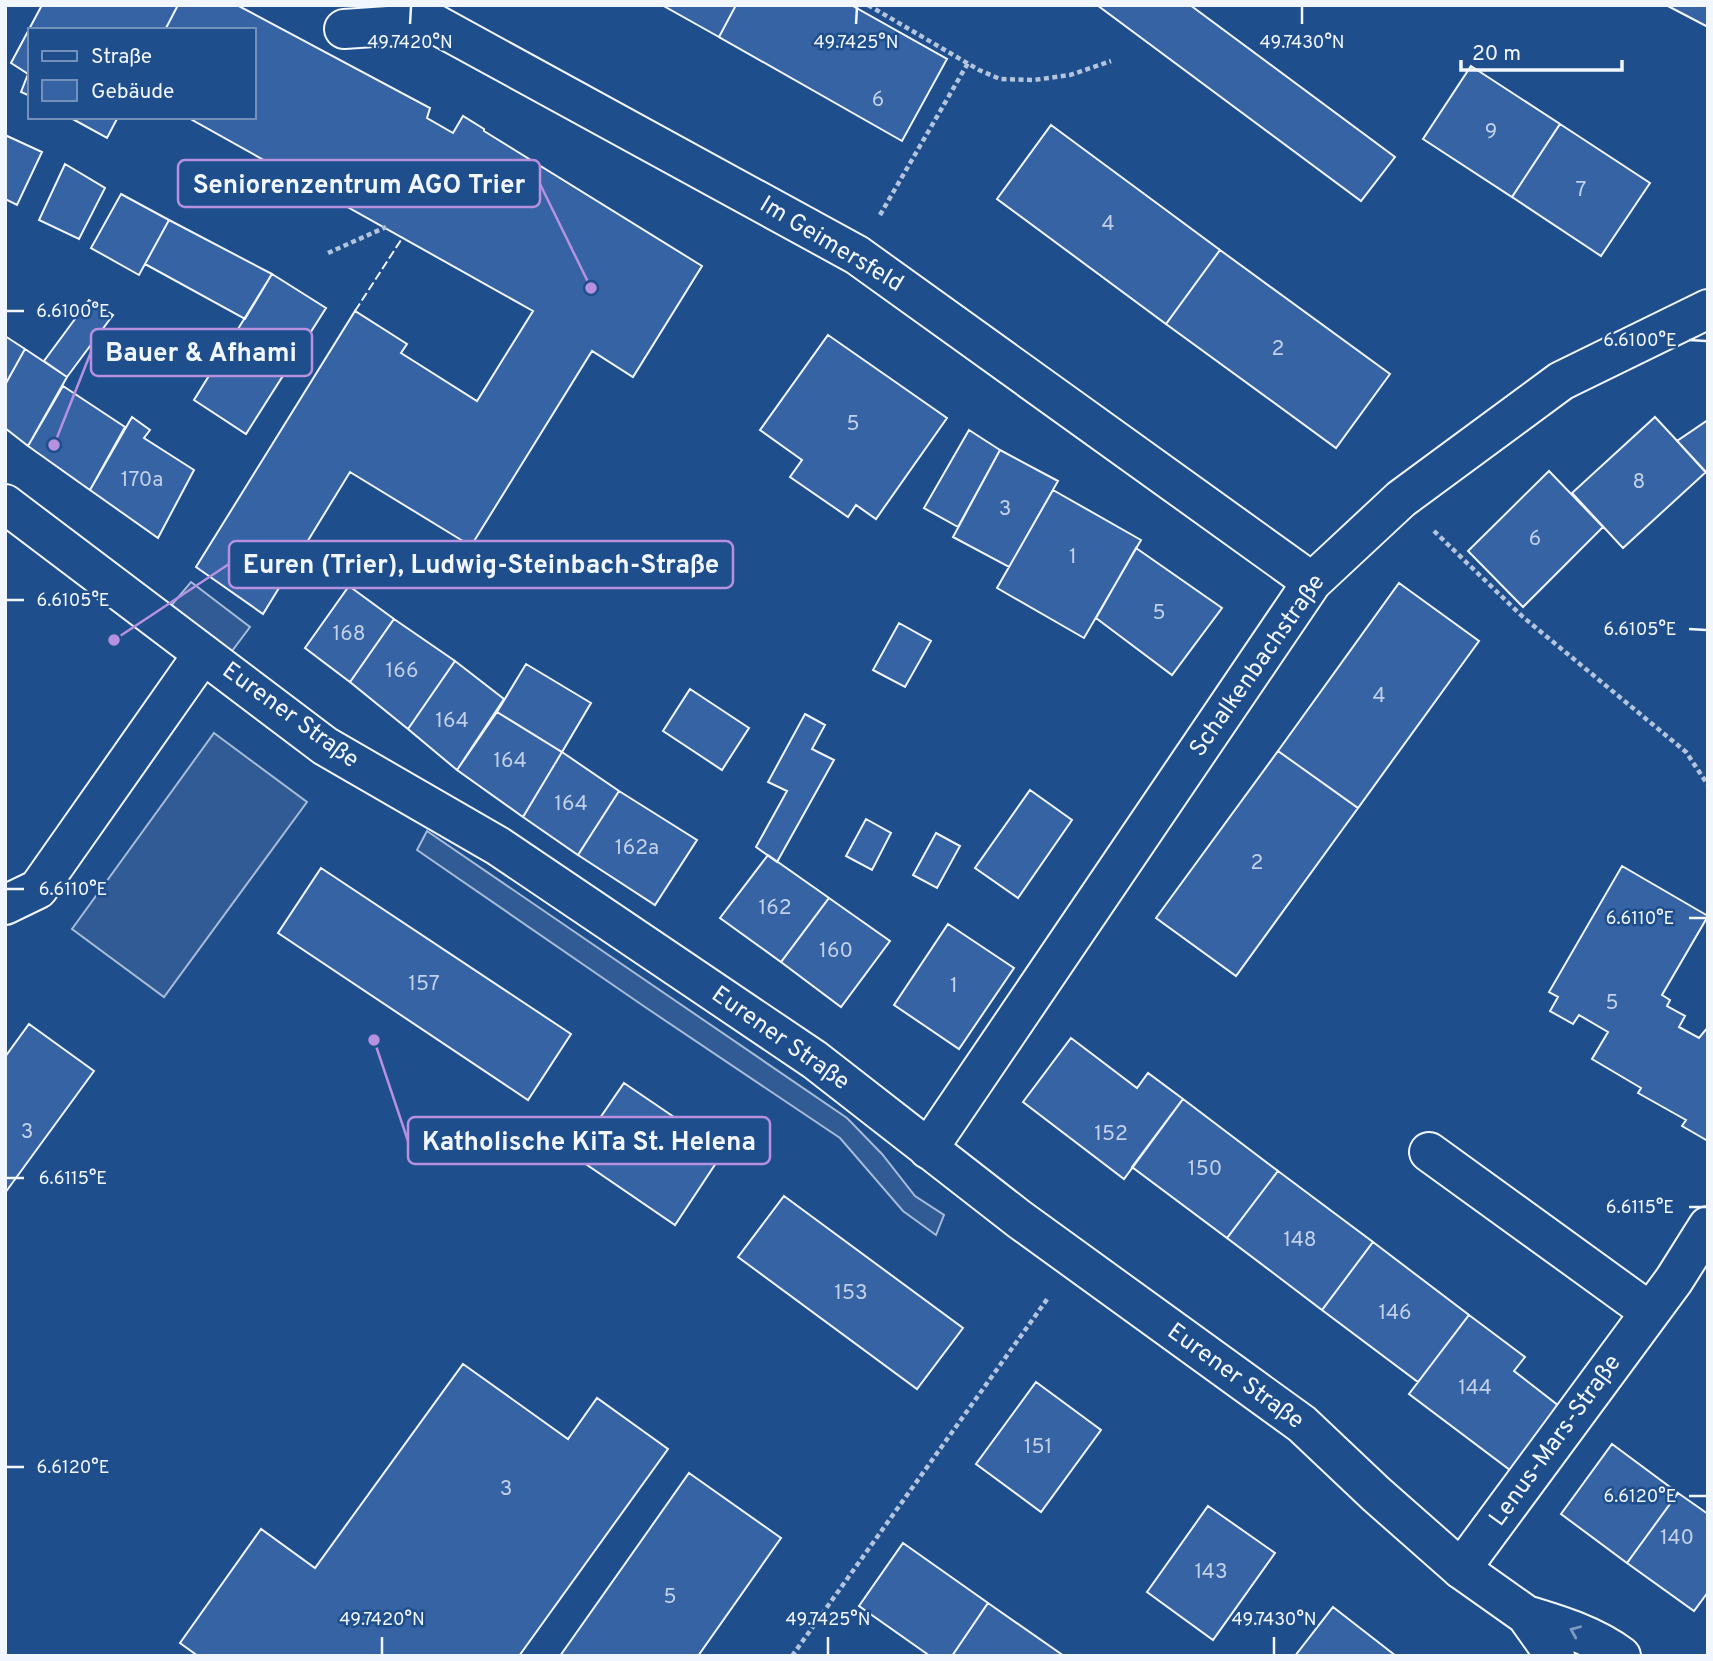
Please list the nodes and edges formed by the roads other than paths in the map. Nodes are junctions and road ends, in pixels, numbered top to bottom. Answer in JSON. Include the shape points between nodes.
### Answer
{"nodes":[{"id":1,"x":344,"y":29,"type":"dead end"},
{"id":2,"x":1708,"y":309,"type":"edge"},
{"id":3,"x":5,"y":504,"type":"edge"},
{"id":4,"x":1312,"y":582,"type":"junction"},
{"id":5,"x":203,"y":654,"type":"junction"},
{"id":6,"x":5,"y":905,"type":"edge"},
{"id":7,"x":929,"y":1149,"type":"junction"},
{"id":8,"x":1429,"y":1152,"type":"dead end"},
{"id":9,"x":1708,"y":1226,"type":"edge"},
{"id":10,"x":1650,"y":1312,"type":"junction"},
{"id":11,"x":1461,"y":1569,"type":"junction"},
{"id":12,"x":1526,"y":1615,"type":"junction"},
{"id":13,"x":1555,"y":1656,"type":"edge"},
{"id":14,"x":1621,"y":1656,"type":"edge"}],
"edges":[{"from":1,"to":4,"type":"street","name":"Im Geimersfeld","via":[[433,23],[857,255]]},
{"from":2,"to":4,"type":"street","name":"Schalkenbachstraße","via":[[1562,381],[1401,499]]},
{"from":3,"to":5,"type":"street","name":"Eurener Straße"},
{"from":4,"to":7,"type":"street","name":"Schalkenbachstraße"},
{"from":5,"to":6,"type":"street","via":[[38,889]]},
{"from":5,"to":7,"type":"street","name":"Eurener Straße","via":[[325,746],[498,846],[815,1060]]},
{"from":7,"to":11,"type":"street","name":"Eurener Straße","via":[[1302,1424]]},
{"from":8,"to":10,"type":"street"},
{"from":9,"to":10,"type":"street","name":"Lenus-Mars-Straße"},
{"from":10,"to":11,"type":"street","name":"Lenus-Mars-Straße"},
{"from":11,"to":12,"type":"street","name":"Eurener Straße"},
{"from":12,"to":13,"type":"street","name":"Eurener Straße"},
{"from":14,"to":12,"type":"street","name":"Eurener Straße","one_way":true,"via":[[1570,1628]]}]}
